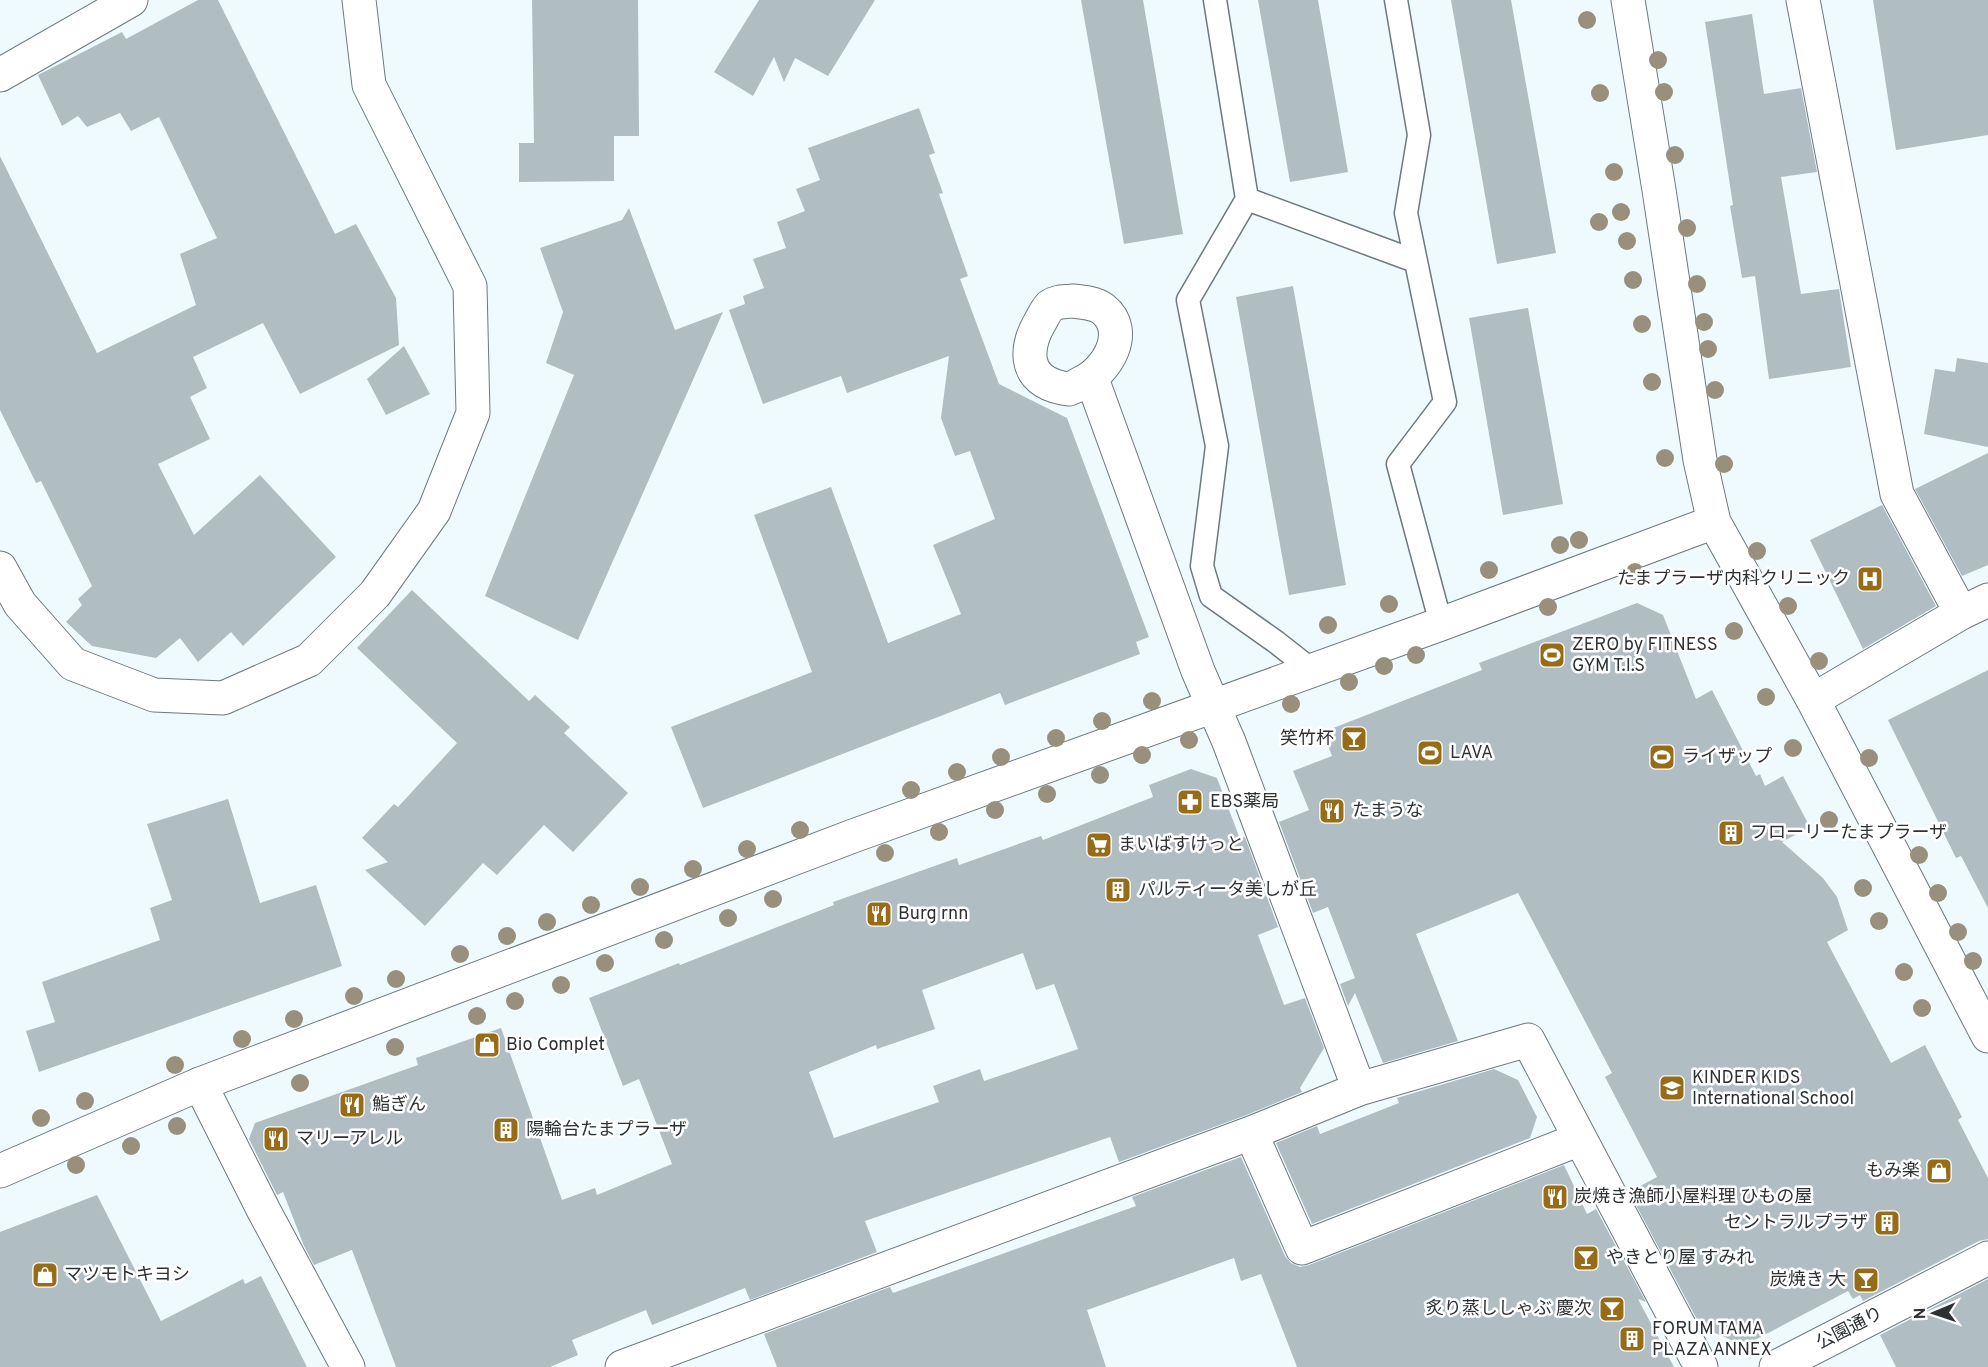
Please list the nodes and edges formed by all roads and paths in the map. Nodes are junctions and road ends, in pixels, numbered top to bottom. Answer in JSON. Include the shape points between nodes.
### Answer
{"nodes":[{"id":1,"x":131,"y":0,"type":"edge"},
{"id":2,"x":359,"y":0,"type":"edge"},
{"id":3,"x":1215,"y":0,"type":"edge"},
{"id":4,"x":1396,"y":0,"type":"edge"},
{"id":5,"x":1628,"y":0,"type":"edge"},
{"id":6,"x":1803,"y":0,"type":"edge"},
{"id":7,"x":0,"y":75,"type":"edge"},
{"id":8,"x":1247,"y":200,"type":"junction"},
{"id":9,"x":1415,"y":261,"type":"junction"},
{"id":10,"x":1092,"y":379,"type":"dead end"},
{"id":11,"x":1714,"y":522,"type":"junction"},
{"id":12,"x":0,"y":568,"type":"edge"},
{"id":13,"x":1974,"y":606,"type":"edge"},
{"id":14,"x":1442,"y":624,"type":"junction"},
{"id":15,"x":1313,"y":671,"type":"junction"},
{"id":16,"x":1813,"y":700,"type":"junction"},
{"id":17,"x":1213,"y":706,"type":"junction"},
{"id":18,"x":1988,"y":1036,"type":"edge"},
{"id":19,"x":200,"y":1084,"type":"junction"},
{"id":20,"x":1359,"y":1089,"type":"junction"},
{"id":21,"x":1251,"y":1133,"type":"junction"},
{"id":22,"x":1580,"y":1139,"type":"junction"},
{"id":23,"x":0,"y":1171,"type":"edge"},
{"id":24,"x":1988,"y":1258,"type":"edge"},
{"id":25,"x":348,"y":1367,"type":"edge"},
{"id":26,"x":622,"y":1367,"type":"edge"},
{"id":27,"x":1701,"y":1367,"type":"edge"},
{"id":28,"x":1776,"y":1367,"type":"edge"}],
"edges":[{"from":1,"to":7,"type":"street"},
{"from":2,"to":12,"type":"street","via":[[369,85],[470,286],[473,413],[434,511],[375,594],[309,660],[223,698],[154,695],[73,664],[20,604]]},
{"from":3,"to":8,"type":"lane"},
{"from":4,"to":9,"type":"lane","via":[[1419,135],[1406,213]]},
{"from":5,"to":11,"type":"street","via":[[1700,460]]},
{"from":6,"to":13,"type":"street","via":[[1897,494]]},
{"from":8,"to":9,"type":"lane"},
{"from":8,"to":15,"type":"lane","via":[[1188,300],[1217,446],[1202,566],[1211,596]]},
{"from":9,"to":14,"type":"lane","via":[[1445,402],[1398,464]]},
{"from":10,"to":17,"type":"street"},
{"from":11,"to":14,"type":"street"},
{"from":11,"to":16,"type":"street"},
{"from":13,"to":16,"type":"street"},
{"from":14,"to":15,"type":"street"},
{"from":15,"to":17,"type":"street"},
{"from":16,"to":18,"type":"street"},
{"from":17,"to":19,"type":"street","via":[[853,836]]},
{"from":17,"to":20,"type":"street"},
{"from":19,"to":23,"type":"street"},
{"from":19,"to":25,"type":"street"},
{"from":20,"to":21,"type":"street"},
{"from":20,"to":22,"type":"street","via":[[1528,1040]]},
{"from":21,"to":22,"type":"street","via":[[1302,1248]]},
{"from":21,"to":26,"type":"street"},
{"from":22,"to":27,"type":"street"},
{"from":24,"to":28,"type":"street","name":"公園通り"}]}
